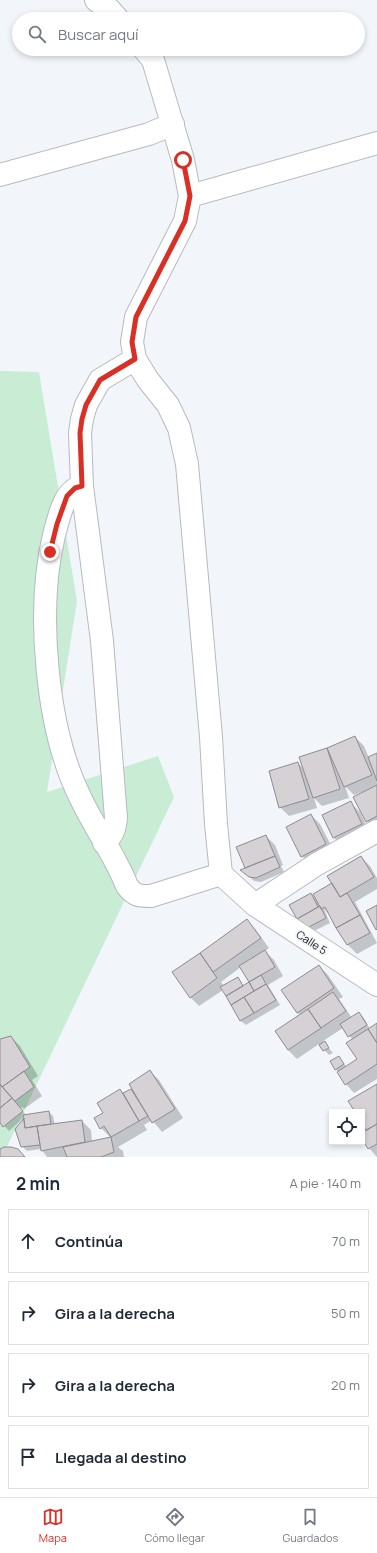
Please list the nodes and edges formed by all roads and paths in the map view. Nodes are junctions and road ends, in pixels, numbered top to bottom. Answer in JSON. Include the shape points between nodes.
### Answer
{"nodes":[{"id":1,"x":96,"y":0,"type":"edge"},
{"id":2,"x":112,"y":12,"type":"edge"},
{"id":3,"x":150,"y":56,"type":"edge"},
{"id":4,"x":173,"y":124,"type":"junction"},
{"id":5,"x":377,"y":143,"type":"edge"},
{"id":6,"x":0,"y":175,"type":"edge"},
{"id":7,"x":190,"y":196,"type":"junction"},
{"id":8,"x":135,"y":359,"type":"junction"},
{"id":9,"x":82,"y":486,"type":"junction"},
{"id":10,"x":377,"y":830,"type":"edge"},
{"id":11,"x":104,"y":843,"type":"junction"},
{"id":12,"x":221,"y":874,"type":"junction"},
{"id":13,"x":252,"y":902,"type":"junction"},
{"id":14,"x":377,"y":985,"type":"edge"}],
"edges":[{"from":1,"to":2,"type":"street"},
{"from":3,"to":4,"type":"street"},
{"from":4,"to":6,"type":"street","via":[[142,136]]},
{"from":4,"to":7,"type":"street"},
{"from":5,"to":7,"type":"street"},
{"from":7,"to":8,"type":"street","via":[[185,221],[136,317],[132,342]]},
{"from":8,"to":9,"type":"street","via":[[100,380],[86,405],[80,433]]},
{"from":8,"to":12,"type":"street","via":[[168,405],[180,428],[187,464]]},
{"from":9,"to":11,"type":"street","via":[[102,641],[116,818],[115,830]]},
{"from":9,"to":11,"type":"street","via":[[75,488],[67,496],[50,552],[45,599],[47,651],[53,707],[69,770],[79,796]]},
{"from":10,"to":13,"type":"street"},
{"from":11,"to":12,"type":"street","via":[[127,886],[133,894],[140,896],[151,896]]},
{"from":12,"to":13,"type":"street","name":"Calle 5"},
{"from":13,"to":14,"type":"street","name":"Calle 5"}]}
